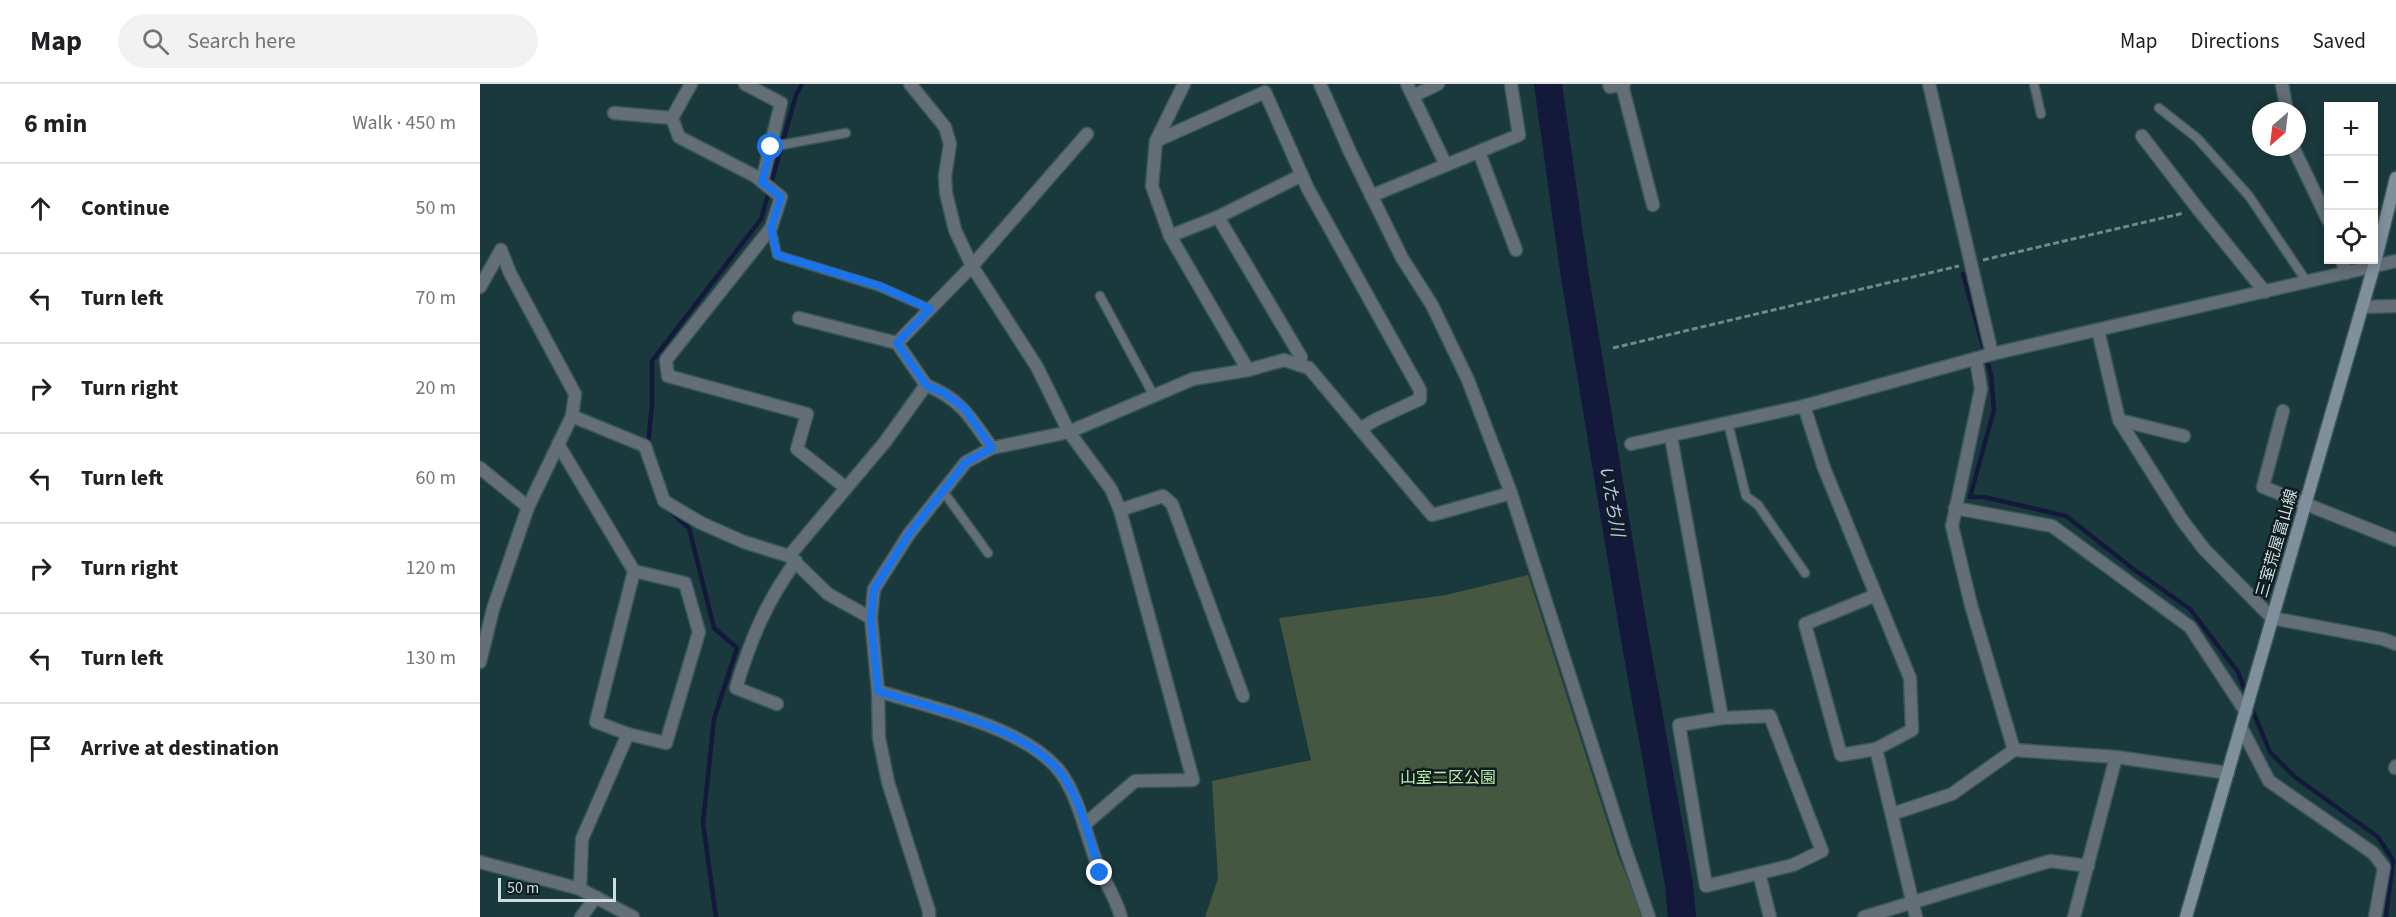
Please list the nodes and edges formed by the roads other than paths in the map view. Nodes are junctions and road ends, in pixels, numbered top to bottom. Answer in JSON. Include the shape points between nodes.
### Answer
{"nodes":[{"id":1,"x":691,"y":84,"type":"edge"},
{"id":2,"x":745,"y":84,"type":"edge"},
{"id":3,"x":910,"y":84,"type":"edge"},
{"id":4,"x":1184,"y":84,"type":"edge"},
{"id":5,"x":1320,"y":84,"type":"edge"},
{"id":6,"x":1438,"y":84,"type":"edge"},
{"id":7,"x":1512,"y":84,"type":"edge"},
{"id":8,"x":1609,"y":84,"type":"edge"},
{"id":9,"x":1623,"y":84,"type":"edge"},
{"id":10,"x":1929,"y":84,"type":"edge"},
{"id":11,"x":2034,"y":84,"type":"edge"},
{"id":12,"x":2282,"y":84,"type":"edge"},
{"id":13,"x":1410,"y":90,"type":"edge"},
{"id":14,"x":2285,"y":102,"type":"edge"},
{"id":15,"x":2159,"y":108,"type":"dead end"},
{"id":16,"x":614,"y":112,"type":"dead end"},
{"id":17,"x":2041,"y":114,"type":"dead end"},
{"id":18,"x":672,"y":118,"type":"junction"},
{"id":19,"x":846,"y":133,"type":"dead end"},
{"id":20,"x":1088,"y":134,"type":"dead end"},
{"id":21,"x":2142,"y":136,"type":"dead end"},
{"id":22,"x":1156,"y":141,"type":"junction"},
{"id":23,"x":771,"y":147,"type":"junction"},
{"id":24,"x":1479,"y":152,"type":"junction"},
{"id":25,"x":2297,"y":156,"type":"edge"},
{"id":26,"x":1446,"y":165,"type":"junction"},
{"id":27,"x":1302,"y":175,"type":"junction"},
{"id":28,"x":2396,"y":178,"type":"edge"},
{"id":29,"x":762,"y":182,"type":"junction"},
{"id":30,"x":1371,"y":196,"type":"junction"},
{"id":31,"x":1653,"y":205,"type":"dead end"},
{"id":32,"x":2324,"y":212,"type":"edge"},
{"id":33,"x":1218,"y":217,"type":"junction"},
{"id":34,"x":771,"y":228,"type":"junction"},
{"id":35,"x":1170,"y":237,"type":"junction"},
{"id":36,"x":1516,"y":250,"type":"dead end"},
{"id":37,"x":2396,"y":261,"type":"edge"},
{"id":38,"x":2343,"y":264,"type":"edge"},
{"id":39,"x":972,"y":266,"type":"junction"},
{"id":40,"x":2374,"y":266,"type":"junction"},
{"id":41,"x":2346,"y":273,"type":"junction"},
{"id":42,"x":2307,"y":282,"type":"junction"},
{"id":43,"x":480,"y":287,"type":"edge"},
{"id":44,"x":2265,"y":292,"type":"junction"},
{"id":45,"x":1100,"y":296,"type":"dead end"},
{"id":46,"x":2396,"y":306,"type":"edge"},
{"id":47,"x":2362,"y":307,"type":"junction"},
{"id":48,"x":930,"y":309,"type":"junction"},
{"id":49,"x":800,"y":318,"type":"dead end"},
{"id":50,"x":2098,"y":330,"type":"junction"},
{"id":51,"x":897,"y":343,"type":"junction"},
{"id":52,"x":1992,"y":354,"type":"junction"},
{"id":53,"x":1976,"y":359,"type":"junction"},
{"id":54,"x":1299,"y":365,"type":"junction"},
{"id":55,"x":1248,"y":370,"type":"junction"},
{"id":56,"x":926,"y":385,"type":"junction"},
{"id":57,"x":1154,"y":396,"type":"junction"},
{"id":58,"x":1804,"y":406,"type":"junction"},
{"id":59,"x":2283,"y":411,"type":"dead end"},
{"id":60,"x":572,"y":416,"type":"junction"},
{"id":61,"x":2120,"y":420,"type":"junction"},
{"id":62,"x":1728,"y":423,"type":"junction"},
{"id":63,"x":1360,"y":429,"type":"junction"},
{"id":64,"x":1069,"y":432,"type":"junction"},
{"id":65,"x":2184,"y":436,"type":"dead end"},
{"id":66,"x":1671,"y":437,"type":"junction"},
{"id":67,"x":558,"y":444,"type":"junction"},
{"id":68,"x":1631,"y":444,"type":"dead end"},
{"id":69,"x":992,"y":448,"type":"junction"},
{"id":70,"x":480,"y":468,"type":"edge"},
{"id":71,"x":846,"y":488,"type":"junction"},
{"id":72,"x":943,"y":491,"type":"junction"},
{"id":73,"x":1511,"y":493,"type":"junction"},
{"id":74,"x":2305,"y":502,"type":"junction"},
{"id":75,"x":528,"y":507,"type":"junction"},
{"id":76,"x":1955,"y":507,"type":"junction"},
{"id":77,"x":1120,"y":510,"type":"junction"},
{"id":78,"x":2396,"y":540,"type":"edge"},
{"id":79,"x":988,"y":553,"type":"dead end"},
{"id":80,"x":793,"y":559,"type":"junction"},
{"id":81,"x":634,"y":571,"type":"junction"},
{"id":82,"x":1805,"y":573,"type":"dead end"},
{"id":83,"x":1876,"y":595,"type":"junction"},
{"id":84,"x":871,"y":618,"type":"junction"},
{"id":85,"x":2272,"y":618,"type":"junction"},
{"id":86,"x":2396,"y":644,"type":"edge"},
{"id":87,"x":480,"y":662,"type":"edge"},
{"id":88,"x":878,"y":691,"type":"junction"},
{"id":89,"x":1244,"y":696,"type":"dead end"},
{"id":90,"x":777,"y":704,"type":"dead end"},
{"id":91,"x":2246,"y":712,"type":"junction"},
{"id":92,"x":1722,"y":718,"type":"junction"},
{"id":93,"x":2241,"y":727,"type":"junction"},
{"id":94,"x":628,"y":734,"type":"junction"},
{"id":95,"x":1876,"y":749,"type":"junction"},
{"id":96,"x":2014,"y":750,"type":"junction"},
{"id":97,"x":2116,"y":757,"type":"junction"},
{"id":98,"x":2228,"y":773,"type":"junction"},
{"id":99,"x":1892,"y":814,"type":"junction"},
{"id":100,"x":1084,"y":825,"type":"junction"},
{"id":101,"x":480,"y":862,"type":"edge"},
{"id":102,"x":2088,"y":866,"type":"junction"},
{"id":103,"x":1759,"y":873,"type":"junction"},
{"id":104,"x":580,"y":889,"type":"junction"},
{"id":105,"x":596,"y":897,"type":"junction"},
{"id":106,"x":1914,"y":904,"type":"junction"},
{"id":107,"x":581,"y":917,"type":"edge"},
{"id":108,"x":633,"y":917,"type":"edge"},
{"id":109,"x":929,"y":917,"type":"edge"},
{"id":110,"x":1121,"y":917,"type":"edge"},
{"id":111,"x":1649,"y":917,"type":"edge"},
{"id":112,"x":1770,"y":917,"type":"edge"},
{"id":113,"x":1864,"y":917,"type":"edge"},
{"id":114,"x":1916,"y":917,"type":"edge"},
{"id":115,"x":2074,"y":917,"type":"edge"},
{"id":116,"x":2186,"y":917,"type":"edge"},
{"id":117,"x":2375,"y":917,"type":"edge"}],
"edges":[{"from":1,"to":18,"type":"street"},
{"from":2,"to":23,"type":"street","via":[[781,103]]},
{"from":3,"to":39,"type":"street","via":[[945,127],[950,144],[946,193],[955,230]]},
{"from":4,"to":22,"type":"street"},
{"from":5,"to":30,"type":"street"},
{"from":6,"to":13,"type":"street"},
{"from":7,"to":24,"type":"street","via":[[1519,135]]},
{"from":8,"to":9,"type":"street"},
{"from":9,"to":31,"type":"street"},
{"from":10,"to":52,"type":"street"},
{"from":11,"to":17,"type":"lane"},
{"from":12,"to":14,"type":"street"},
{"from":13,"to":26,"type":"street"},
{"from":15,"to":42,"type":"lane","via":[[2197,138],[2249,196]]},
{"from":16,"to":18,"type":"street"},
{"from":18,"to":29,"type":"street","via":[[679,137]]},
{"from":19,"to":23,"type":"lane"},
{"from":20,"to":39,"type":"street"},
{"from":21,"to":44,"type":"street"},
{"from":22,"to":27,"type":"street","via":[[1265,92]]},
{"from":22,"to":35,"type":"street","via":[[1152,186]]},
{"from":23,"to":29,"type":"street"},
{"from":24,"to":26,"type":"street"},
{"from":24,"to":36,"type":"street"},
{"from":25,"to":32,"type":"street"},
{"from":26,"to":30,"type":"street"},
{"from":27,"to":33,"type":"street"},
{"from":27,"to":63,"type":"street","via":[[1420,390],[1420,399]]},
{"from":28,"to":40,"type":"main road","name":"三室荒屋富山線"},
{"from":29,"to":34,"type":"street","via":[[781,197]]},
{"from":30,"to":73,"type":"street","via":[[1468,380]]},
{"from":33,"to":35,"type":"street"},
{"from":33,"to":54,"type":"street","via":[[1301,357]]},
{"from":34,"to":48,"type":"lane","via":[[777,255],[880,286]]},
{"from":34,"to":71,"type":"street","via":[[666,360],[668,376],[807,414],[797,449]]},
{"from":35,"to":55,"type":"street"},
{"from":37,"to":40,"type":"street"},
{"from":38,"to":41,"type":"street"},
{"from":39,"to":48,"type":"street"},
{"from":39,"to":64,"type":"street","via":[[1037,367]]},
{"from":40,"to":41,"type":"street"},
{"from":40,"to":47,"type":"main road","name":"三室荒屋富山線"},
{"from":41,"to":42,"type":"street"},
{"from":42,"to":44,"type":"street"},
{"from":43,"to":60,"type":"street","via":[[501,250],[575,394]]},
{"from":44,"to":50,"type":"street"},
{"from":45,"to":57,"type":"lane"},
{"from":46,"to":47,"type":"street"},
{"from":47,"to":74,"type":"main road","name":"三室荒屋富山線"},
{"from":48,"to":51,"type":"street"},
{"from":49,"to":51,"type":"street"},
{"from":50,"to":52,"type":"street"},
{"from":50,"to":61,"type":"street"},
{"from":51,"to":56,"type":"street"},
{"from":52,"to":53,"type":"street"},
{"from":53,"to":58,"type":"street"},
{"from":53,"to":76,"type":"street","via":[[1981,389]]},
{"from":54,"to":55,"type":"street","via":[[1284,360]]},
{"from":54,"to":63,"type":"street","via":[[1309,368]]},
{"from":55,"to":57,"type":"street","via":[[1193,379]]},
{"from":56,"to":69,"type":"street","via":[[964,408]]},
{"from":56,"to":71,"type":"street"},
{"from":57,"to":64,"type":"street"},
{"from":58,"to":62,"type":"street"},
{"from":58,"to":83,"type":"street","via":[[1824,468]]},
{"from":59,"to":74,"type":"street","via":[[2264,487]]},
{"from":60,"to":67,"type":"street"},
{"from":60,"to":80,"type":"street","via":[[645,446],[664,501],[701,523]]},
{"from":61,"to":65,"type":"street"},
{"from":61,"to":85,"type":"street","via":[[2204,549]]},
{"from":62,"to":66,"type":"street"},
{"from":62,"to":82,"type":"lane","via":[[1746,496],[1758,505]]},
{"from":63,"to":73,"type":"street","via":[[1432,515]]},
{"from":64,"to":69,"type":"street"},
{"from":64,"to":77,"type":"street","via":[[1111,489]]},
{"from":66,"to":68,"type":"street"},
{"from":66,"to":92,"type":"street"},
{"from":67,"to":75,"type":"street"},
{"from":67,"to":81,"type":"street"},
{"from":69,"to":72,"type":"street","via":[[966,462]]},
{"from":70,"to":75,"type":"street"},
{"from":71,"to":80,"type":"street"},
{"from":72,"to":79,"type":"lane"},
{"from":72,"to":84,"type":"street","via":[[909,534],[874,589]]},
{"from":73,"to":111,"type":"street"},
{"from":74,"to":78,"type":"street"},
{"from":74,"to":85,"type":"main road","name":"三室荒屋富山線"},
{"from":75,"to":87,"type":"street","via":[[493,609]]},
{"from":76,"to":91,"type":"street","via":[[2052,526],[2190,627]]},
{"from":76,"to":96,"type":"street","via":[[1952,526],[1971,605]]},
{"from":77,"to":89,"type":"street","via":[[1163,496],[1172,504]]},
{"from":77,"to":100,"type":"street","via":[[1193,780],[1135,781]]},
{"from":80,"to":84,"type":"street","via":[[828,594]]},
{"from":80,"to":90,"type":"street","via":[[748,648],[736,688]]},
{"from":81,"to":94,"type":"street","via":[[596,722]]},
{"from":81,"to":94,"type":"street","via":[[685,583],[699,632],[666,743]]},
{"from":83,"to":95,"type":"street","via":[[1910,678],[1912,730]]},
{"from":83,"to":95,"type":"street","via":[[1805,624],[1841,755]]},
{"from":84,"to":88,"type":"street"},
{"from":85,"to":86,"type":"street"},
{"from":85,"to":91,"type":"main road","name":"三室荒屋富山線"},
{"from":88,"to":100,"type":"street","via":[[1006,732],[1038,750],[1060,772]]},
{"from":88,"to":109,"type":"street","via":[[879,738],[888,782]]},
{"from":91,"to":93,"type":"main road","name":"三室荒屋富山線"},
{"from":92,"to":103,"type":"street","via":[[1770,716],[1821,851],[1793,865]]},
{"from":92,"to":103,"type":"street","via":[[1679,725],[1706,886]]},
{"from":93,"to":98,"type":"main road","name":"三室荒屋富山線"},
{"from":93,"to":117,"type":"street","via":[[2270,781],[2373,853],[2384,867]]},
{"from":94,"to":104,"type":"street","via":[[582,839]]},
{"from":95,"to":99,"type":"street"},
{"from":96,"to":97,"type":"street"},
{"from":96,"to":99,"type":"street","via":[[1952,794]]},
{"from":97,"to":98,"type":"street"},
{"from":97,"to":102,"type":"street"},
{"from":98,"to":116,"type":"main road","name":"三室荒屋富山線"},
{"from":99,"to":106,"type":"street"},
{"from":100,"to":110,"type":"street","via":[[1100,873]]},
{"from":101,"to":104,"type":"street"},
{"from":102,"to":106,"type":"street","via":[[2050,861]]},
{"from":102,"to":115,"type":"street"},
{"from":103,"to":112,"type":"street"},
{"from":104,"to":105,"type":"street"},
{"from":105,"to":107,"type":"street"},
{"from":105,"to":108,"type":"street"},
{"from":106,"to":113,"type":"street"},
{"from":106,"to":114,"type":"street"}]}
